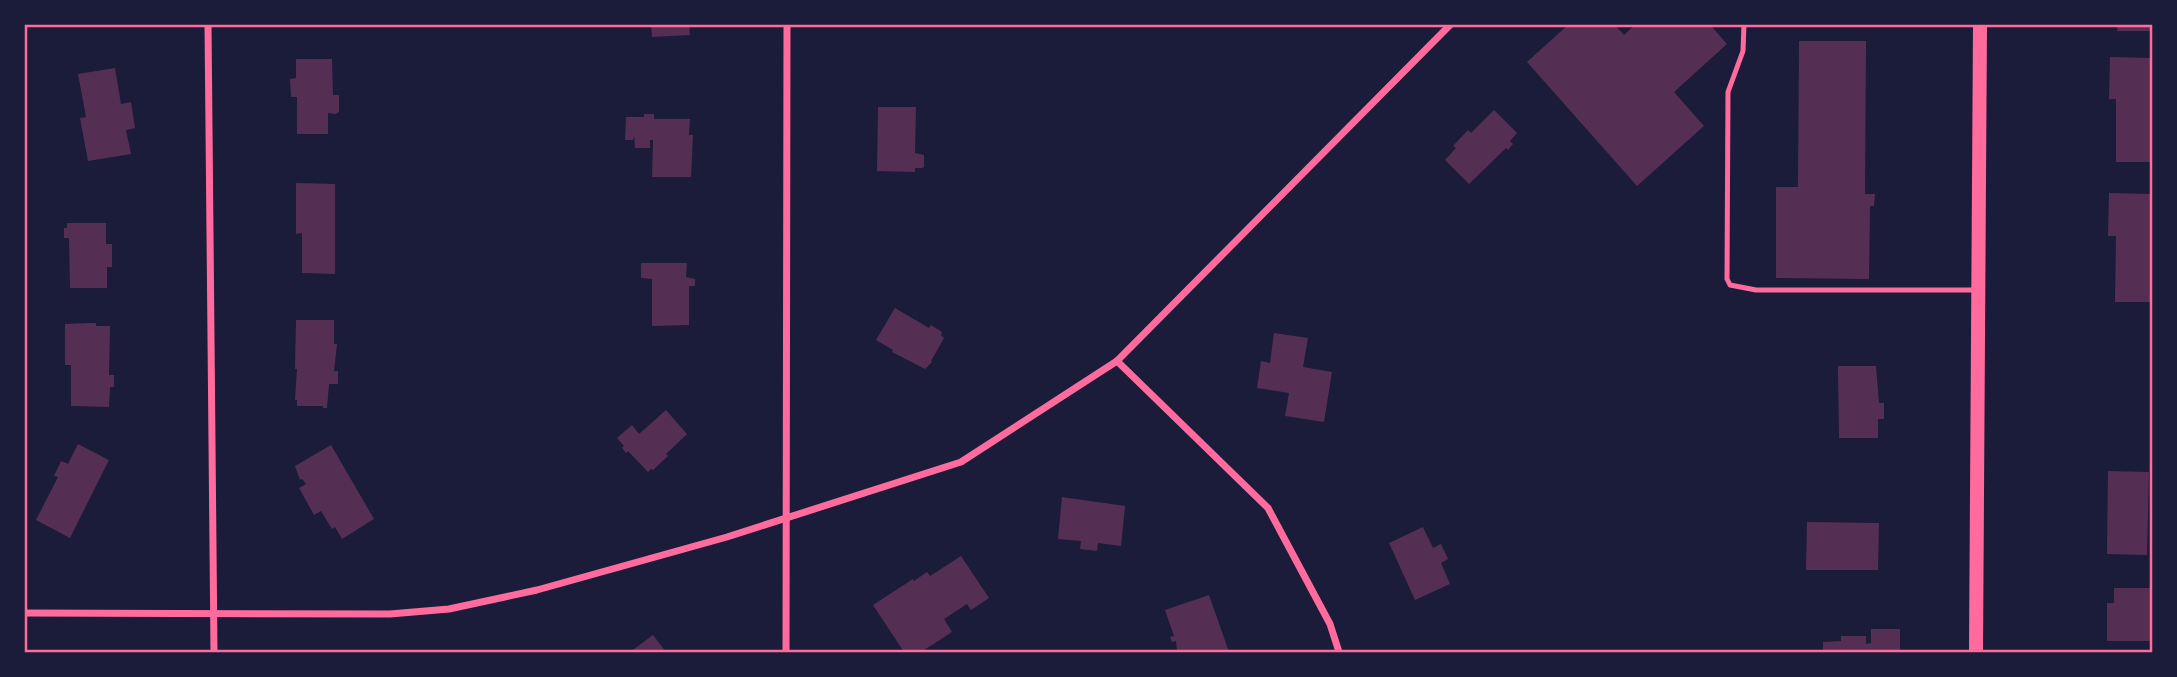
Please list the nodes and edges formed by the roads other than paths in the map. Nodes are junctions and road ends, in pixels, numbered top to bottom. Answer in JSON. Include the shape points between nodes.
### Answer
{"nodes":[{"id":1,"x":208,"y":24,"type":"edge"},
{"id":2,"x":787,"y":24,"type":"edge"},
{"id":3,"x":1451,"y":24,"type":"edge"},
{"id":4,"x":1744,"y":24,"type":"edge"},
{"id":5,"x":1980,"y":24,"type":"edge"},
{"id":6,"x":1979,"y":290,"type":"junction"},
{"id":7,"x":1117,"y":361,"type":"junction"},
{"id":8,"x":787,"y":518,"type":"junction"},
{"id":9,"x":24,"y":613,"type":"edge"},
{"id":10,"x":215,"y":615,"type":"junction"},
{"id":11,"x":214,"y":653,"type":"edge"},
{"id":12,"x":786,"y":653,"type":"edge"},
{"id":13,"x":1339,"y":653,"type":"edge"},
{"id":14,"x":1976,"y":653,"type":"edge"}],
"edges":[{"from":1,"to":10,"type":"street"},
{"from":2,"to":8,"type":"street"},
{"from":3,"to":7,"type":"street"},
{"from":4,"to":6,"type":"lane","via":[[1744,51],[1728,92],[1730,285],[1756,290]]},
{"from":5,"to":6,"type":"main road"},
{"from":6,"to":14,"type":"main road"},
{"from":7,"to":8,"type":"street","via":[[961,462]]},
{"from":7,"to":13,"type":"street","via":[[1268,508],[1330,624]]},
{"from":8,"to":10,"type":"street","via":[[656,558],[449,609]]},
{"from":8,"to":12,"type":"street"},
{"from":9,"to":10,"type":"street"},
{"from":10,"to":11,"type":"street"}]}
